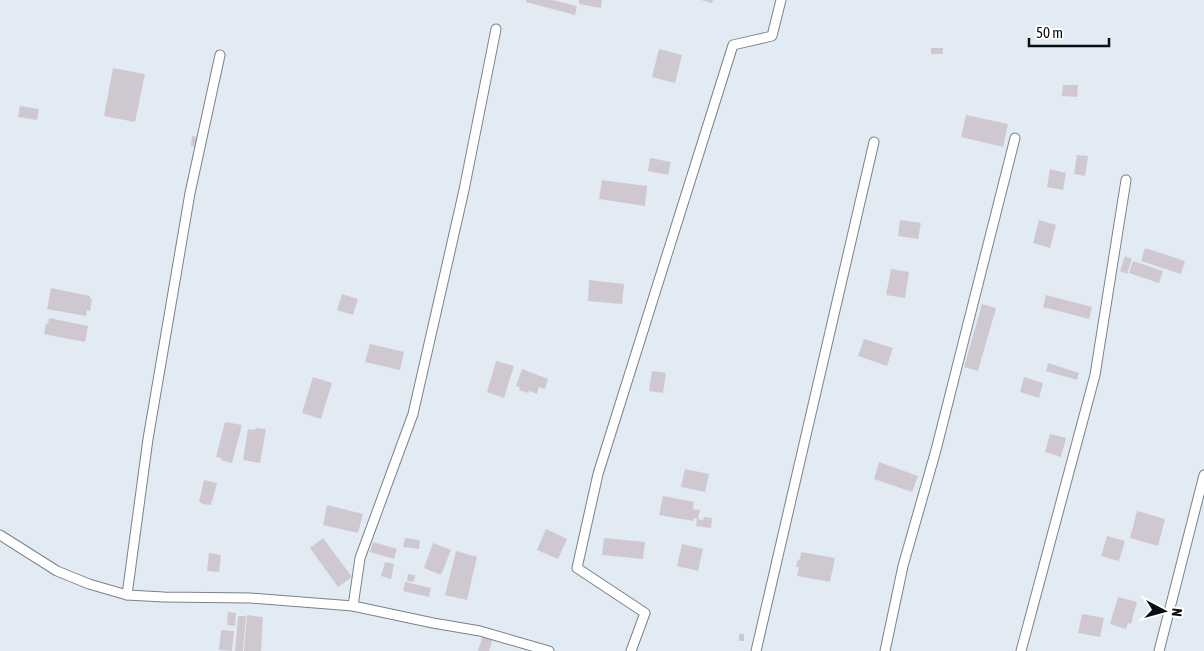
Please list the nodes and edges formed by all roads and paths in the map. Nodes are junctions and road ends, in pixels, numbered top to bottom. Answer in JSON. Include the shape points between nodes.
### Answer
{"nodes":[{"id":1,"x":781,"y":0,"type":"edge"},
{"id":2,"x":496,"y":29,"type":"dead end"},
{"id":3,"x":220,"y":55,"type":"dead end"},
{"id":4,"x":1015,"y":138,"type":"dead end"},
{"id":5,"x":874,"y":142,"type":"dead end"},
{"id":6,"x":1126,"y":180,"type":"dead end"},
{"id":7,"x":1204,"y":476,"type":"edge"},
{"id":8,"x":0,"y":535,"type":"edge"},
{"id":9,"x":126,"y":595,"type":"junction"},
{"id":10,"x":354,"y":606,"type":"junction"},
{"id":11,"x":549,"y":651,"type":"edge"},
{"id":12,"x":631,"y":651,"type":"edge"},
{"id":13,"x":756,"y":651,"type":"edge"},
{"id":14,"x":885,"y":651,"type":"edge"},
{"id":15,"x":1021,"y":651,"type":"edge"},
{"id":16,"x":1159,"y":651,"type":"edge"}],
"edges":[{"from":1,"to":12,"type":"street","via":[[772,36],[733,46],[598,474],[577,568],[645,613]]},
{"from":2,"to":10,"type":"street","via":[[464,190],[413,414],[360,558]]},
{"from":3,"to":9,"type":"street","via":[[190,193],[148,439]]},
{"from":4,"to":14,"type":"street","via":[[936,450],[903,566]]},
{"from":5,"to":13,"type":"street"},
{"from":6,"to":15,"type":"street","via":[[1095,375]]},
{"from":7,"to":16,"type":"street"},
{"from":8,"to":9,"type":"street","via":[[57,571]]},
{"from":9,"to":10,"type":"street","via":[[250,598]]},
{"from":10,"to":11,"type":"street","via":[[480,631]]}]}
